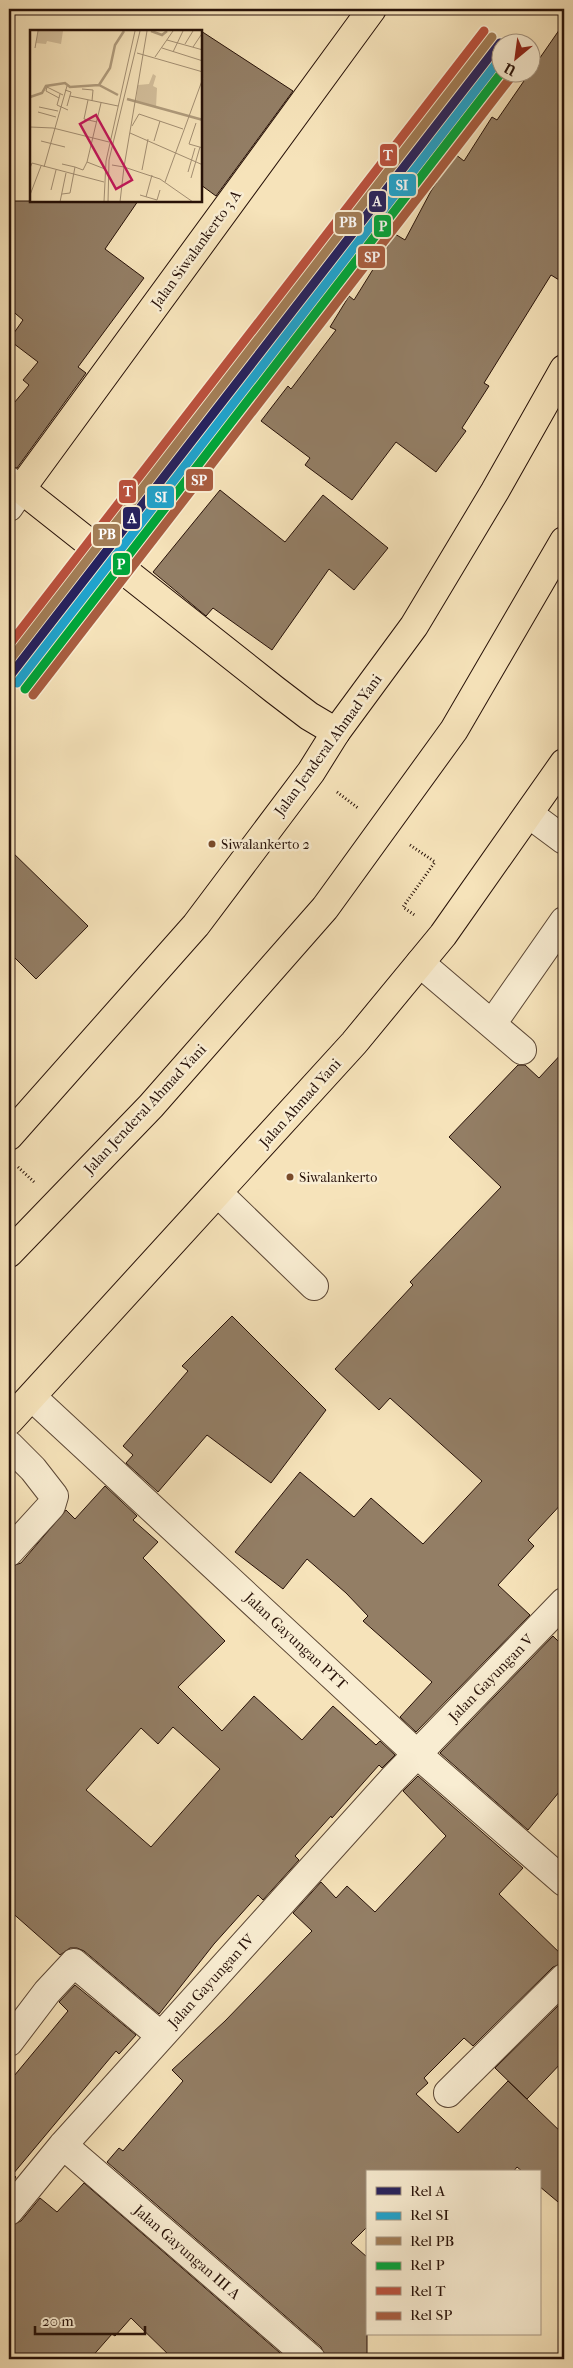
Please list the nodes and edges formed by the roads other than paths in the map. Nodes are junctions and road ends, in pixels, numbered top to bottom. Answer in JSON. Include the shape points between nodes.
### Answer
{"nodes":[{"id":1,"x":372,"y":9,"type":"edge"},
{"id":2,"x":564,"y":369,"type":"edge"},
{"id":3,"x":13,"y":492,"type":"edge"},
{"id":4,"x":564,"y":541,"type":"edge"},
{"id":5,"x":336,"y":732,"type":"junction"},
{"id":6,"x":564,"y":763,"type":"edge"},
{"id":7,"x":529,"y":814,"type":"junction"},
{"id":8,"x":564,"y":840,"type":"edge"},
{"id":9,"x":564,"y":921,"type":"edge"},
{"id":10,"x":420,"y":963,"type":"junction"},
{"id":11,"x":492,"y":1024,"type":"junction"},
{"id":12,"x":522,"y":1050,"type":"dead end"},
{"id":13,"x":9,"y":1136,"type":"edge"},
{"id":14,"x":218,"y":1193,"type":"junction"},
{"id":15,"x":9,"y":1253,"type":"edge"},
{"id":16,"x":314,"y":1286,"type":"dead end"},
{"id":17,"x":32,"y":1397,"type":"junction"},
{"id":18,"x":9,"y":1420,"type":"edge"},
{"id":19,"x":9,"y":1445,"type":"edge"},
{"id":20,"x":9,"y":1552,"type":"edge"},
{"id":21,"x":564,"y":1602,"type":"edge"},
{"id":22,"x":418,"y":1754,"type":"junction"},
{"id":23,"x":564,"y":1882,"type":"edge"},
{"id":24,"x":564,"y":1978,"type":"edge"},
{"id":25,"x":161,"y":2036,"type":"junction"},
{"id":26,"x":9,"y":2042,"type":"edge"},
{"id":27,"x":448,"y":2093,"type":"dead end"},
{"id":28,"x":63,"y":2144,"type":"junction"},
{"id":29,"x":9,"y":2211,"type":"edge"},
{"id":30,"x":311,"y":2359,"type":"edge"}],
"edges":[{"from":1,"to":3,"type":"main road","name":"Jalan Siwalankerto 3 A"},
{"from":2,"to":5,"type":"main road","name":"Jalan Jenderal Ahmad Yani","via":[[414,626]]},
{"from":3,"to":5,"type":"main road","via":[[282,696]]},
{"from":4,"to":15,"type":"main road","name":"Jalan Jenderal Ahmad Yani","via":[[454,730],[325,908],[151,1106]]},
{"from":5,"to":13,"type":"main road","name":"Jalan Jenderal Ahmad Yani","via":[[196,925]]},
{"from":6,"to":7,"type":"main road","name":"Jalan Ahmad Yani"},
{"from":7,"to":8,"type":"street"},
{"from":7,"to":10,"type":"main road","name":"Jalan Ahmad Yani"},
{"from":9,"to":11,"type":"street"},
{"from":10,"to":11,"type":"street"},
{"from":10,"to":14,"type":"main road","name":"Jalan Ahmad Yani","via":[[354,1043]]},
{"from":11,"to":12,"type":"street"},
{"from":14,"to":16,"type":"street"},
{"from":14,"to":17,"type":"main road","name":"Jalan Ahmad Yani"},
{"from":17,"to":18,"type":"main road","name":"Jalan Ahmad Yani"},
{"from":17,"to":22,"type":"street","name":"Jalan Gayungan PTT"},
{"from":19,"to":20,"type":"street","via":[[54,1496],[51,1506]]},
{"from":21,"to":22,"type":"street","name":"Jalan Gayungan V"},
{"from":22,"to":23,"type":"street","name":"Jalan Gayungan PTT"},
{"from":22,"to":25,"type":"street","name":"Jalan Gayungan IV"},
{"from":24,"to":27,"type":"street"},
{"from":25,"to":26,"type":"street","via":[[74,1963]]},
{"from":25,"to":28,"type":"street","name":"Jalan Gayungan IV"},
{"from":28,"to":29,"type":"street","name":"Jalan Gayungan IV"},
{"from":28,"to":30,"type":"street","name":"Jalan Gayungan III A"}]}
